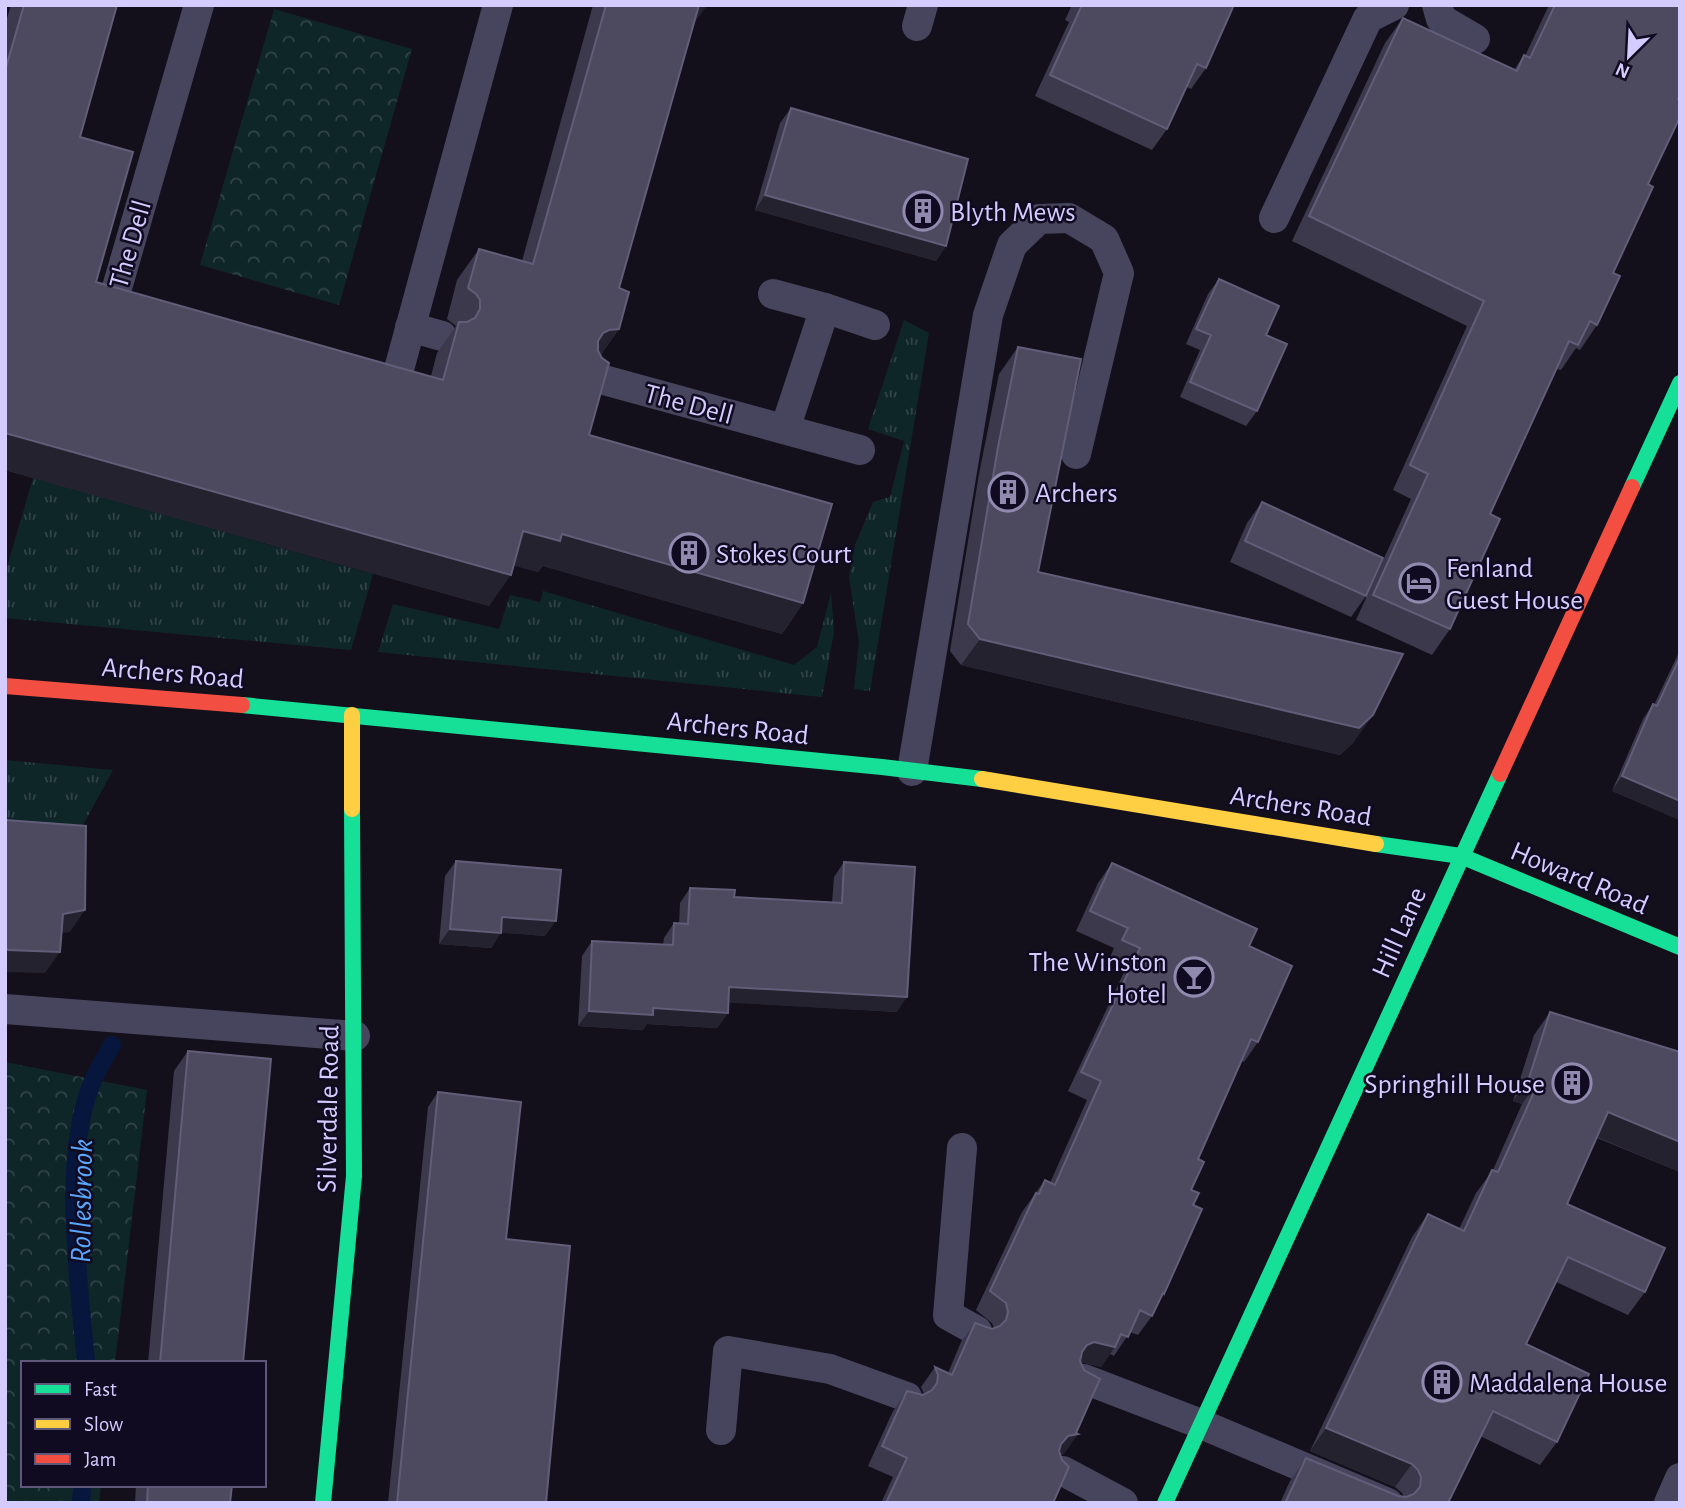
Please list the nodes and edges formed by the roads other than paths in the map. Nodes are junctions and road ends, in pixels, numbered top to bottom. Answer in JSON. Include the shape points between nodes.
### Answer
{"nodes":[{"id":1,"x":199,"y":5,"type":"edge"},
{"id":2,"x":498,"y":5,"type":"edge"},
{"id":3,"x":1394,"y":5,"type":"edge"},
{"id":4,"x":1437,"y":5,"type":"edge"},
{"id":5,"x":1475,"y":40,"type":"dead end"},
{"id":6,"x":1274,"y":218,"type":"dead end"},
{"id":7,"x":773,"y":294,"type":"dead end"},
{"id":8,"x":825,"y":308,"type":"junction"},
{"id":9,"x":159,"y":318,"type":"edge"},
{"id":10,"x":875,"y":325,"type":"dead end"},
{"id":11,"x":410,"y":327,"type":"junction"},
{"id":12,"x":442,"y":336,"type":"dead end"},
{"id":13,"x":341,"y":369,"type":"edge"},
{"id":14,"x":593,"y":377,"type":"edge"},
{"id":15,"x":1680,"y":383,"type":"edge"},
{"id":16,"x":785,"y":429,"type":"junction"},
{"id":17,"x":860,"y":450,"type":"dead end"},
{"id":18,"x":1076,"y":454,"type":"dead end"},
{"id":19,"x":5,"y":686,"type":"edge"},
{"id":20,"x":352,"y":715,"type":"junction"},
{"id":21,"x":912,"y":771,"type":"junction"},
{"id":22,"x":1461,"y":856,"type":"junction"},
{"id":23,"x":1680,"y":947,"type":"edge"},
{"id":24,"x":5,"y":1009,"type":"edge"},
{"id":25,"x":355,"y":1036,"type":"junction"},
{"id":26,"x":962,"y":1149,"type":"dead end"},
{"id":27,"x":977,"y":1331,"type":"edge"},
{"id":28,"x":1084,"y":1379,"type":"edge"},
{"id":29,"x":907,"y":1397,"type":"edge"},
{"id":30,"x":1201,"y":1424,"type":"junction"},
{"id":31,"x":721,"y":1430,"type":"dead end"},
{"id":32,"x":1063,"y":1471,"type":"edge"},
{"id":33,"x":1680,"y":1478,"type":"edge"},
{"id":34,"x":323,"y":1503,"type":"edge"},
{"id":35,"x":1123,"y":1503,"type":"edge"},
{"id":36,"x":1165,"y":1503,"type":"edge"},
{"id":37,"x":1388,"y":1503,"type":"edge"},
{"id":38,"x":1669,"y":1503,"type":"edge"}],
"edges":[{"from":1,"to":9,"type":"lane","name":"The Dell","via":[[111,305]]},
{"from":2,"to":11,"type":"lane"},
{"from":3,"to":6,"type":"lane","via":[[1368,19]]},
{"from":4,"to":5,"type":"lane","via":[[1441,19]]},
{"from":7,"to":8,"type":"lane"},
{"from":8,"to":10,"type":"lane"},
{"from":8,"to":16,"type":"lane"},
{"from":11,"to":12,"type":"lane"},
{"from":11,"to":13,"type":"lane","via":[[395,384]]},
{"from":14,"to":16,"type":"lane","name":"The Dell"},
{"from":15,"to":22,"type":"street","name":"Hill Lane"},
{"from":16,"to":17,"type":"lane","name":"The Dell"},
{"from":18,"to":21,"type":"lane","via":[[1119,272],[1104,239],[1069,218],[1039,219],[1012,244],[988,315]]},
{"from":19,"to":20,"type":"street","name":"Archers Road"},
{"from":20,"to":21,"type":"street","name":"Archers Road"},
{"from":20,"to":25,"type":"street","name":"Silverdale Road"},
{"from":21,"to":22,"type":"street","name":"Archers Road"},
{"from":22,"to":23,"type":"street","name":"Howard Road"},
{"from":22,"to":30,"type":"street","name":"Hill Lane"},
{"from":24,"to":25,"type":"lane"},
{"from":25,"to":34,"type":"street","name":"Silverdale Road","via":[[354,1176]]},
{"from":26,"to":27,"type":"lane","via":[[948,1315]]},
{"from":28,"to":30,"type":"lane"},
{"from":29,"to":31,"type":"lane","via":[[830,1369],[728,1351]]},
{"from":30,"to":36,"type":"street","name":"Hill Lane"},
{"from":30,"to":37,"type":"lane"},
{"from":32,"to":35,"type":"lane"},
{"from":33,"to":38,"type":"lane"}]}
